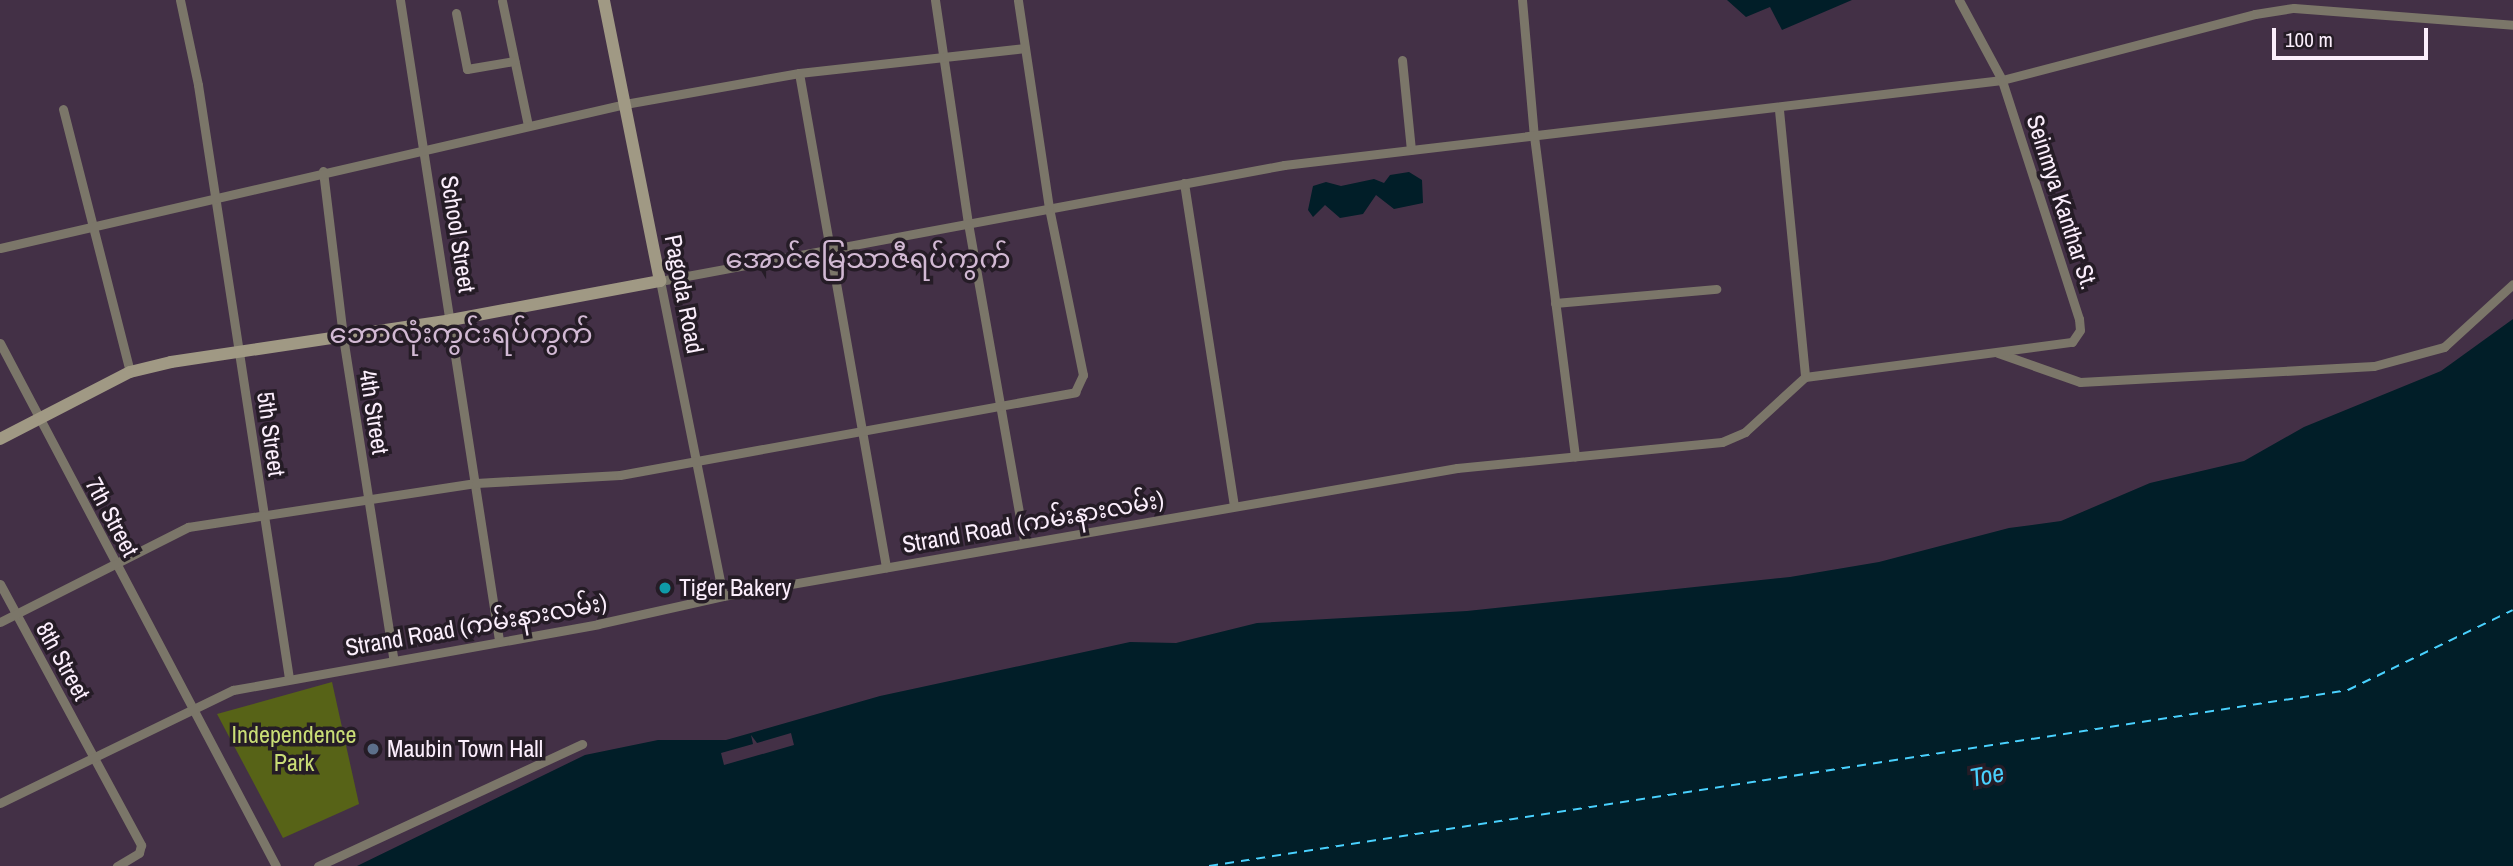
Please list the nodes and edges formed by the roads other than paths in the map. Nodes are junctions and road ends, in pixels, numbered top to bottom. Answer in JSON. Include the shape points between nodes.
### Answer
{"nodes":[{"id":1,"x":180,"y":0,"type":"edge"},
{"id":2,"x":400,"y":0,"type":"edge"},
{"id":3,"x":604,"y":0,"type":"edge"},
{"id":4,"x":935,"y":0,"type":"edge"},
{"id":5,"x":1018,"y":0,"type":"edge"},
{"id":6,"x":1522,"y":0,"type":"edge"},
{"id":7,"x":1959,"y":0,"type":"edge"},
{"id":8,"x":502,"y":1,"type":"edge"},
{"id":9,"x":2294,"y":4,"type":"edge"},
{"id":10,"x":456,"y":13,"type":"dead end"},
{"id":11,"x":2513,"y":25,"type":"edge"},
{"id":12,"x":1025,"y":48,"type":"junction"},
{"id":13,"x":943,"y":56,"type":"junction"},
{"id":14,"x":1402,"y":60,"type":"dead end"},
{"id":15,"x":514,"y":61,"type":"junction"},
{"id":16,"x":799,"y":73,"type":"junction"},
{"id":17,"x":2002,"y":80,"type":"junction"},
{"id":18,"x":625,"y":104,"type":"junction"},
{"id":19,"x":64,"y":110,"type":"dead end"},
{"id":20,"x":1779,"y":110,"type":"junction"},
{"id":21,"x":528,"y":125,"type":"junction"},
{"id":22,"x":1534,"y":136,"type":"junction"},
{"id":23,"x":425,"y":147,"type":"junction"},
{"id":24,"x":1410,"y":150,"type":"junction"},
{"id":25,"x":323,"y":171,"type":"junction"},
{"id":26,"x":1184,"y":183,"type":"junction"},
{"id":27,"x":214,"y":197,"type":"junction"},
{"id":28,"x":1049,"y":208,"type":"junction"},
{"id":29,"x":968,"y":223,"type":"junction"},
{"id":30,"x":93,"y":228,"type":"junction"},
{"id":31,"x":0,"y":248,"type":"edge"},
{"id":32,"x":830,"y":249,"type":"junction"},
{"id":33,"x":660,"y":281,"type":"junction"},
{"id":34,"x":2513,"y":284,"type":"edge"},
{"id":35,"x":1716,"y":289,"type":"dead end"},
{"id":36,"x":1556,"y":303,"type":"junction"},
{"id":37,"x":451,"y":320,"type":"junction"},
{"id":38,"x":343,"y":337,"type":"junction"},
{"id":39,"x":0,"y":343,"type":"edge"},
{"id":40,"x":240,"y":352,"type":"junction"},
{"id":41,"x":1996,"y":352,"type":"junction"},
{"id":42,"x":130,"y":373,"type":"junction"},
{"id":43,"x":1805,"y":377,"type":"junction"},
{"id":44,"x":999,"y":408,"type":"junction"},
{"id":45,"x":39,"y":419,"type":"junction"},
{"id":46,"x":862,"y":432,"type":"junction"},
{"id":47,"x":0,"y":439,"type":"edge"},
{"id":48,"x":1575,"y":456,"type":"junction"},
{"id":49,"x":696,"y":461,"type":"junction"},
{"id":50,"x":476,"y":483,"type":"junction"},
{"id":51,"x":368,"y":499,"type":"junction"},
{"id":52,"x":1234,"y":506,"type":"junction"},
{"id":53,"x":262,"y":514,"type":"junction"},
{"id":54,"x":1024,"y":542,"type":"junction"},
{"id":55,"x":115,"y":563,"type":"junction"},
{"id":56,"x":886,"y":567,"type":"junction"},
{"id":57,"x":0,"y":584,"type":"edge"},
{"id":58,"x":723,"y":596,"type":"junction"},
{"id":59,"x":15,"y":614,"type":"junction"},
{"id":60,"x":0,"y":622,"type":"edge"},
{"id":61,"x":499,"y":640,"type":"junction"},
{"id":62,"x":393,"y":658,"type":"junction"},
{"id":63,"x":289,"y":678,"type":"junction"},
{"id":64,"x":192,"y":709,"type":"junction"},
{"id":65,"x":582,"y":744,"type":"dead end"},
{"id":66,"x":93,"y":756,"type":"junction"},
{"id":67,"x":0,"y":803,"type":"edge"},
{"id":68,"x":117,"y":866,"type":"edge"},
{"id":69,"x":276,"y":866,"type":"edge"},
{"id":70,"x":318,"y":866,"type":"edge"}],
"edges":[{"from":1,"to":27,"type":"street","name":"5th Street"},
{"from":2,"to":23,"type":"street","name":"School Street"},
{"from":3,"to":18,"type":"main road","name":"Pagoda Road"},
{"from":4,"to":13,"type":"street"},
{"from":5,"to":12,"type":"street"},
{"from":6,"to":22,"type":"street"},
{"from":7,"to":17,"type":"street","name":"Seinmya Kanthar St."},
{"from":8,"to":15,"type":"street"},
{"from":9,"to":11,"type":"street"},
{"from":9,"to":17,"type":"street"},
{"from":10,"to":15,"type":"street","via":[[467,69]]},
{"from":12,"to":13,"type":"street"},
{"from":12,"to":28,"type":"street"},
{"from":13,"to":16,"type":"street"},
{"from":13,"to":29,"type":"street"},
{"from":14,"to":24,"type":"street"},
{"from":15,"to":21,"type":"street"},
{"from":16,"to":18,"type":"street"},
{"from":16,"to":32,"type":"street"},
{"from":17,"to":20,"type":"street"},
{"from":17,"to":41,"type":"street","name":"Seinmya Kanthar St.","via":[[2079,319],[2077,337],[2061,345]]},
{"from":18,"to":21,"type":"street"},
{"from":18,"to":33,"type":"main road","name":"Pagoda Road"},
{"from":19,"to":30,"type":"street"},
{"from":20,"to":22,"type":"street"},
{"from":20,"to":43,"type":"street"},
{"from":21,"to":23,"type":"street"},
{"from":22,"to":24,"type":"street"},
{"from":22,"to":36,"type":"street"},
{"from":23,"to":25,"type":"street"},
{"from":23,"to":37,"type":"street","name":"School Street"},
{"from":24,"to":26,"type":"street"},
{"from":25,"to":27,"type":"street"},
{"from":25,"to":38,"type":"street","name":"4th Street"},
{"from":26,"to":28,"type":"street"},
{"from":26,"to":52,"type":"street"},
{"from":27,"to":30,"type":"street"},
{"from":27,"to":40,"type":"street","name":"5th Street"},
{"from":28,"to":29,"type":"street"},
{"from":28,"to":44,"type":"street","via":[[1081,384],[1075,393]]},
{"from":29,"to":32,"type":"street"},
{"from":29,"to":44,"type":"street"},
{"from":30,"to":31,"type":"street"},
{"from":30,"to":42,"type":"street"},
{"from":32,"to":33,"type":"street"},
{"from":32,"to":46,"type":"street"},
{"from":33,"to":37,"type":"main road"},
{"from":33,"to":49,"type":"street","name":"Pagoda Road"},
{"from":34,"to":41,"type":"street","via":[[2444,347],[2374,366],[2080,382]]},
{"from":35,"to":36,"type":"street"},
{"from":36,"to":48,"type":"street"},
{"from":37,"to":38,"type":"main road"},
{"from":37,"to":50,"type":"street","name":"School Street"},
{"from":38,"to":40,"type":"main road"},
{"from":38,"to":51,"type":"street","name":"4th Street"},
{"from":39,"to":45,"type":"street","name":"7th Street"},
{"from":40,"to":42,"type":"main road"},
{"from":40,"to":53,"type":"street","name":"5th Street"},
{"from":41,"to":43,"type":"street"},
{"from":42,"to":45,"type":"main road"},
{"from":43,"to":48,"type":"street","name":"Strand Road (ကမ်းနားလမ်း)","via":[[1745,432],[1722,442]]},
{"from":44,"to":46,"type":"street"},
{"from":44,"to":54,"type":"street"},
{"from":45,"to":47,"type":"main road"},
{"from":45,"to":55,"type":"street","name":"7th Street"},
{"from":46,"to":49,"type":"street"},
{"from":46,"to":56,"type":"street"},
{"from":48,"to":52,"type":"street","name":"Strand Road (ကမ်းနားလမ်း)","via":[[1457,468]]},
{"from":49,"to":50,"type":"street","via":[[620,475]]},
{"from":49,"to":58,"type":"street","name":"Pagoda Road"},
{"from":50,"to":51,"type":"street"},
{"from":50,"to":61,"type":"street","name":"School Street"},
{"from":51,"to":53,"type":"street"},
{"from":51,"to":62,"type":"street","name":"4th Street"},
{"from":52,"to":54,"type":"street","name":"Strand Road (ကမ်းနားလမ်း)"},
{"from":53,"to":55,"type":"street","via":[[188,527]]},
{"from":53,"to":63,"type":"street","name":"5th Street"},
{"from":54,"to":56,"type":"street","name":"Strand Road (ကမ်းနားလမ်း)"},
{"from":55,"to":59,"type":"street"},
{"from":55,"to":64,"type":"street","name":"7th Street"},
{"from":56,"to":58,"type":"street","name":"Strand Road (ကမ်းနားလမ်း)"},
{"from":57,"to":59,"type":"street","name":"8th Street"},
{"from":58,"to":61,"type":"street","name":"Strand Road (ကမ်းနားလမ်း)"},
{"from":59,"to":60,"type":"street"},
{"from":59,"to":66,"type":"street","name":"8th Street"},
{"from":61,"to":62,"type":"street","name":"Strand Road (ကမ်းနားလမ်း)"},
{"from":62,"to":63,"type":"street","name":"Strand Road (ကမ်းနားလမ်း)"},
{"from":63,"to":64,"type":"street","name":"Strand Road (ကမ်းနားလမ်း)","via":[[233,690]]},
{"from":64,"to":66,"type":"street","name":"Strand Road (ကမ်းနားလမ်း)"},
{"from":64,"to":69,"type":"street","name":"7th Street"},
{"from":65,"to":70,"type":"street"},
{"from":66,"to":67,"type":"street","name":"Strand Road (ကမ်းနားလမ်း)"},
{"from":66,"to":68,"type":"street","name":"8th Street","via":[[141,845],[139,853]]}]}
